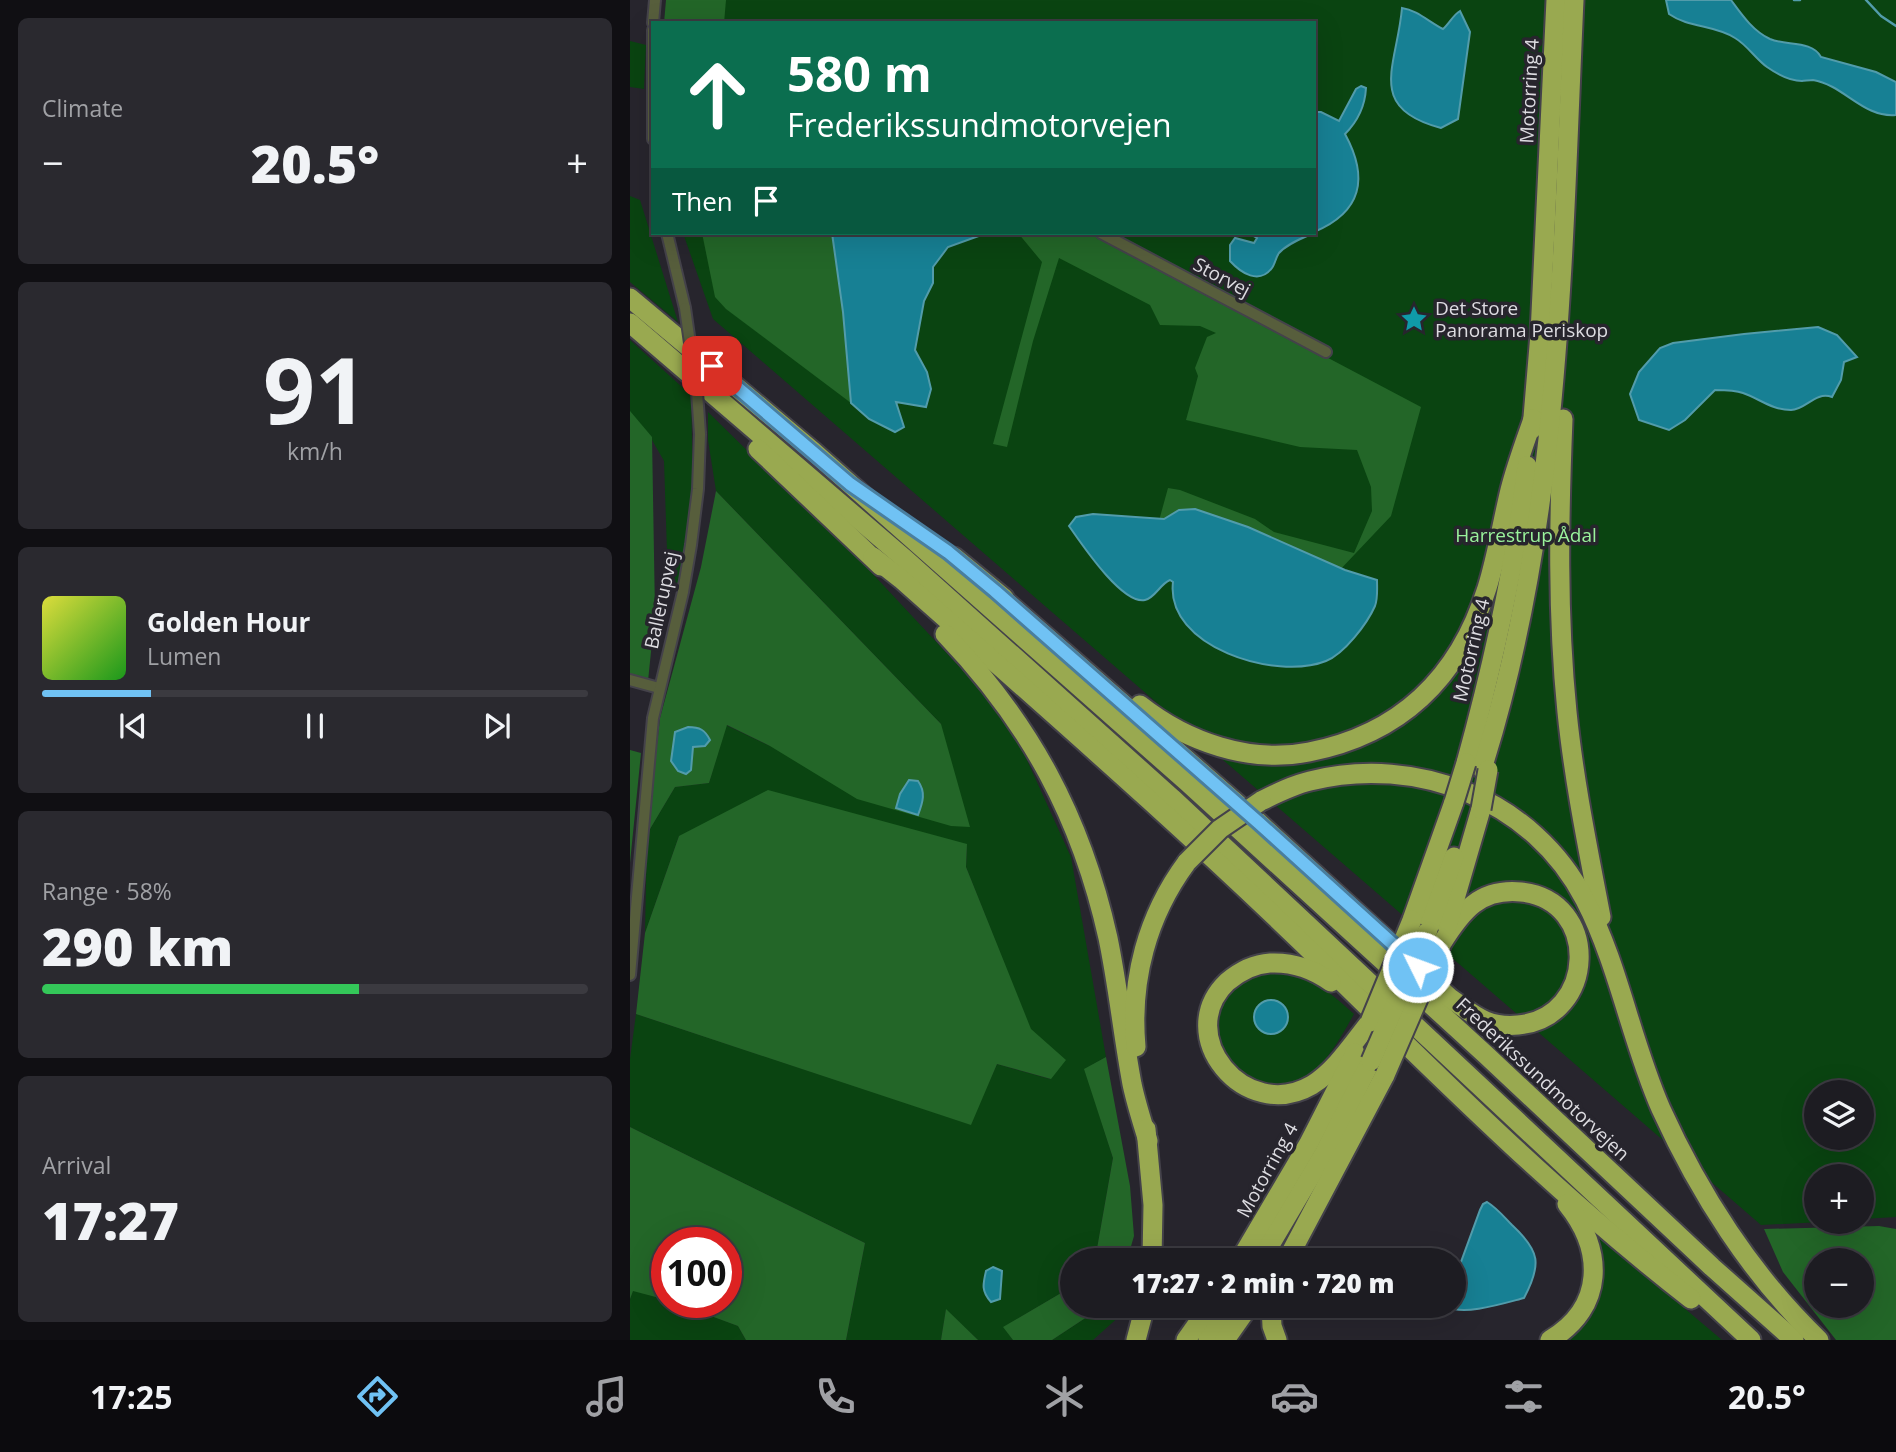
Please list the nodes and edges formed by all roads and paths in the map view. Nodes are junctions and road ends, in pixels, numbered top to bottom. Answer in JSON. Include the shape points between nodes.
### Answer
{"nodes":[{"id":1,"x":655,"y":0,"type":"edge"},
{"id":2,"x":1556,"y":0,"type":"edge"},
{"id":3,"x":1574,"y":0,"type":"edge"},
{"id":4,"x":653,"y":21,"type":"edge"},
{"id":5,"x":1564,"y":226,"type":"junction"},
{"id":6,"x":667,"y":235,"type":"edge"},
{"id":7,"x":1105,"y":235,"type":"edge"},
{"id":8,"x":630,"y":298,"type":"edge"},
{"id":9,"x":630,"y":323,"type":"edge"},
{"id":10,"x":652,"y":342,"type":"junction"},
{"id":11,"x":1326,"y":352,"type":"dead end"},
{"id":12,"x":1533,"y":419,"type":"junction"},
{"id":13,"x":850,"y":484,"type":"junction"},
{"id":14,"x":873,"y":557,"type":"junction"},
{"id":15,"x":995,"y":591,"type":"junction"},
{"id":16,"x":630,"y":680,"type":"edge"},
{"id":17,"x":659,"y":688,"type":"junction"},
{"id":18,"x":1479,"y":767,"type":"junction"},
{"id":19,"x":1469,"y":805,"type":"junction"},
{"id":20,"x":1427,"y":932,"type":"junction"},
{"id":21,"x":1609,"y":956,"type":"junction"},
{"id":22,"x":630,"y":975,"type":"edge"},
{"id":23,"x":1368,"y":1015,"type":"junction"},
{"id":24,"x":1367,"y":1057,"type":"junction"},
{"id":25,"x":1147,"y":1141,"type":"junction"},
{"id":26,"x":1514,"y":1147,"type":"junction"},
{"id":27,"x":1306,"y":1221,"type":"junction"},
{"id":28,"x":1152,"y":1248,"type":"edge"},
{"id":29,"x":1247,"y":1248,"type":"edge"},
{"id":30,"x":1268,"y":1248,"type":"edge"},
{"id":31,"x":1288,"y":1248,"type":"edge"},
{"id":32,"x":1293,"y":1248,"type":"edge"},
{"id":33,"x":1142,"y":1318,"type":"edge"},
{"id":34,"x":1202,"y":1318,"type":"edge"},
{"id":35,"x":1224,"y":1318,"type":"edge"},
{"id":36,"x":1241,"y":1318,"type":"edge"},
{"id":37,"x":1272,"y":1318,"type":"edge"},
{"id":38,"x":1136,"y":1340,"type":"edge"},
{"id":39,"x":1186,"y":1340,"type":"edge"},
{"id":40,"x":1208,"y":1340,"type":"edge"},
{"id":41,"x":1225,"y":1340,"type":"edge"},
{"id":42,"x":1278,"y":1340,"type":"edge"},
{"id":43,"x":1550,"y":1340,"type":"edge"},
{"id":44,"x":1744,"y":1340,"type":"edge"},
{"id":45,"x":1751,"y":1340,"type":"edge"},
{"id":46,"x":1794,"y":1340,"type":"edge"},
{"id":47,"x":1819,"y":1340,"type":"edge"}],
"edges":[{"from":1,"to":4,"type":"street"},
{"from":2,"to":12,"type":"highway","name":"Motorring 4"},
{"from":3,"to":5,"type":"highway","name":"Motorring 4"},
{"from":5,"to":18,"type":"highway","name":"Motorring 4","via":[[1541,504],[1526,592],[1490,745]]},
{"from":5,"to":21,"type":"highway","via":[[1567,309],[1559,546],[1563,657],[1578,792]]},
{"from":6,"to":17,"type":"street","name":"Ballerupvej","bridge":true,"via":[[685,308],[700,434],[691,545]]},
{"from":7,"to":11,"type":"street","name":"Storvej"},
{"from":8,"to":13,"type":"highway","name":"Frederikssundmotorvejen"},
{"from":9,"to":10,"type":"highway"},
{"from":10,"to":14,"type":"highway","via":[[687,382]]},
{"from":10,"to":45,"type":"highway","via":[[1131,761]]},
{"from":12,"to":15,"type":"highway","via":[[1487,589],[1458,653],[1424,694],[1393,721],[1332,747],[1269,755],[1235,751],[1183,733],[1153,715]]},
{"from":12,"to":18,"type":"highway","name":"Motorring 4","via":[[1508,589],[1487,687]]},
{"from":13,"to":15,"type":"highway"},
{"from":13,"to":46,"type":"highway","name":"Frederikssundmotorvejen","via":[[1187,782]]},
{"from":14,"to":23,"type":"highway","via":[[1121,776],[1326,967]]},
{"from":14,"to":25,"type":"highway","via":[[994,689],[1024,731],[1064,805],[1092,878],[1108,939],[1133,1087]]},
{"from":15,"to":20,"type":"highway","via":[[1470,1012],[1508,1026],[1543,1019],[1559,1008],[1578,975],[1581,956],[1571,923],[1544,898],[1528,893],[1493,894]]},
{"from":16,"to":17,"type":"street"},
{"from":17,"to":22,"type":"street","name":"Ballerupvej","via":[[649,751]]},
{"from":18,"to":19,"type":"highway","name":"Motorring 4"},
{"from":19,"to":20,"type":"highway","name":"Motorring 4"},
{"from":19,"to":20,"type":"highway"},
{"from":20,"to":23,"type":"highway","name":"Motorring 4","bridge":true},
{"from":20,"to":24,"type":"highway","name":"Motorring 4","bridge":true},
{"from":21,"to":25,"type":"highway","bridge":true,"via":[[1584,897],[1555,856],[1516,819],[1467,790],[1417,776],[1362,772],[1308,781],[1261,801],[1220,830],[1188,862],[1161,903],[1148,934],[1135,1005]]},
{"from":21,"to":47,"type":"highway","via":[[1649,1080],[1696,1178],[1749,1259]]},
{"from":23,"to":24,"type":"highway"},
{"from":23,"to":24,"type":"highway","via":[[1322,975],[1280,962],[1261,963],[1236,975],[1213,1002],[1209,1019],[1213,1052],[1221,1066],[1242,1086],[1258,1092],[1288,1094]]},
{"from":23,"to":26,"type":"highway"},
{"from":24,"to":27,"type":"highway"},
{"from":24,"to":29,"type":"highway","name":"Motorring 4"},
{"from":24,"to":30,"type":"highway","name":"Motorring 4","via":[[1325,1152]]},
{"from":25,"to":28,"type":"highway"},
{"from":26,"to":43,"type":"highway","via":[[1574,1213],[1592,1252],[1593,1281],[1584,1307]]},
{"from":26,"to":44,"type":"highway","via":[[1656,1272]]},
{"from":27,"to":31,"type":"highway"},
{"from":27,"to":32,"type":"highway"},
{"from":33,"to":38,"type":"highway"},
{"from":34,"to":39,"type":"highway"},
{"from":35,"to":40,"type":"highway"},
{"from":36,"to":41,"type":"highway"},
{"from":37,"to":42,"type":"highway"}]}
